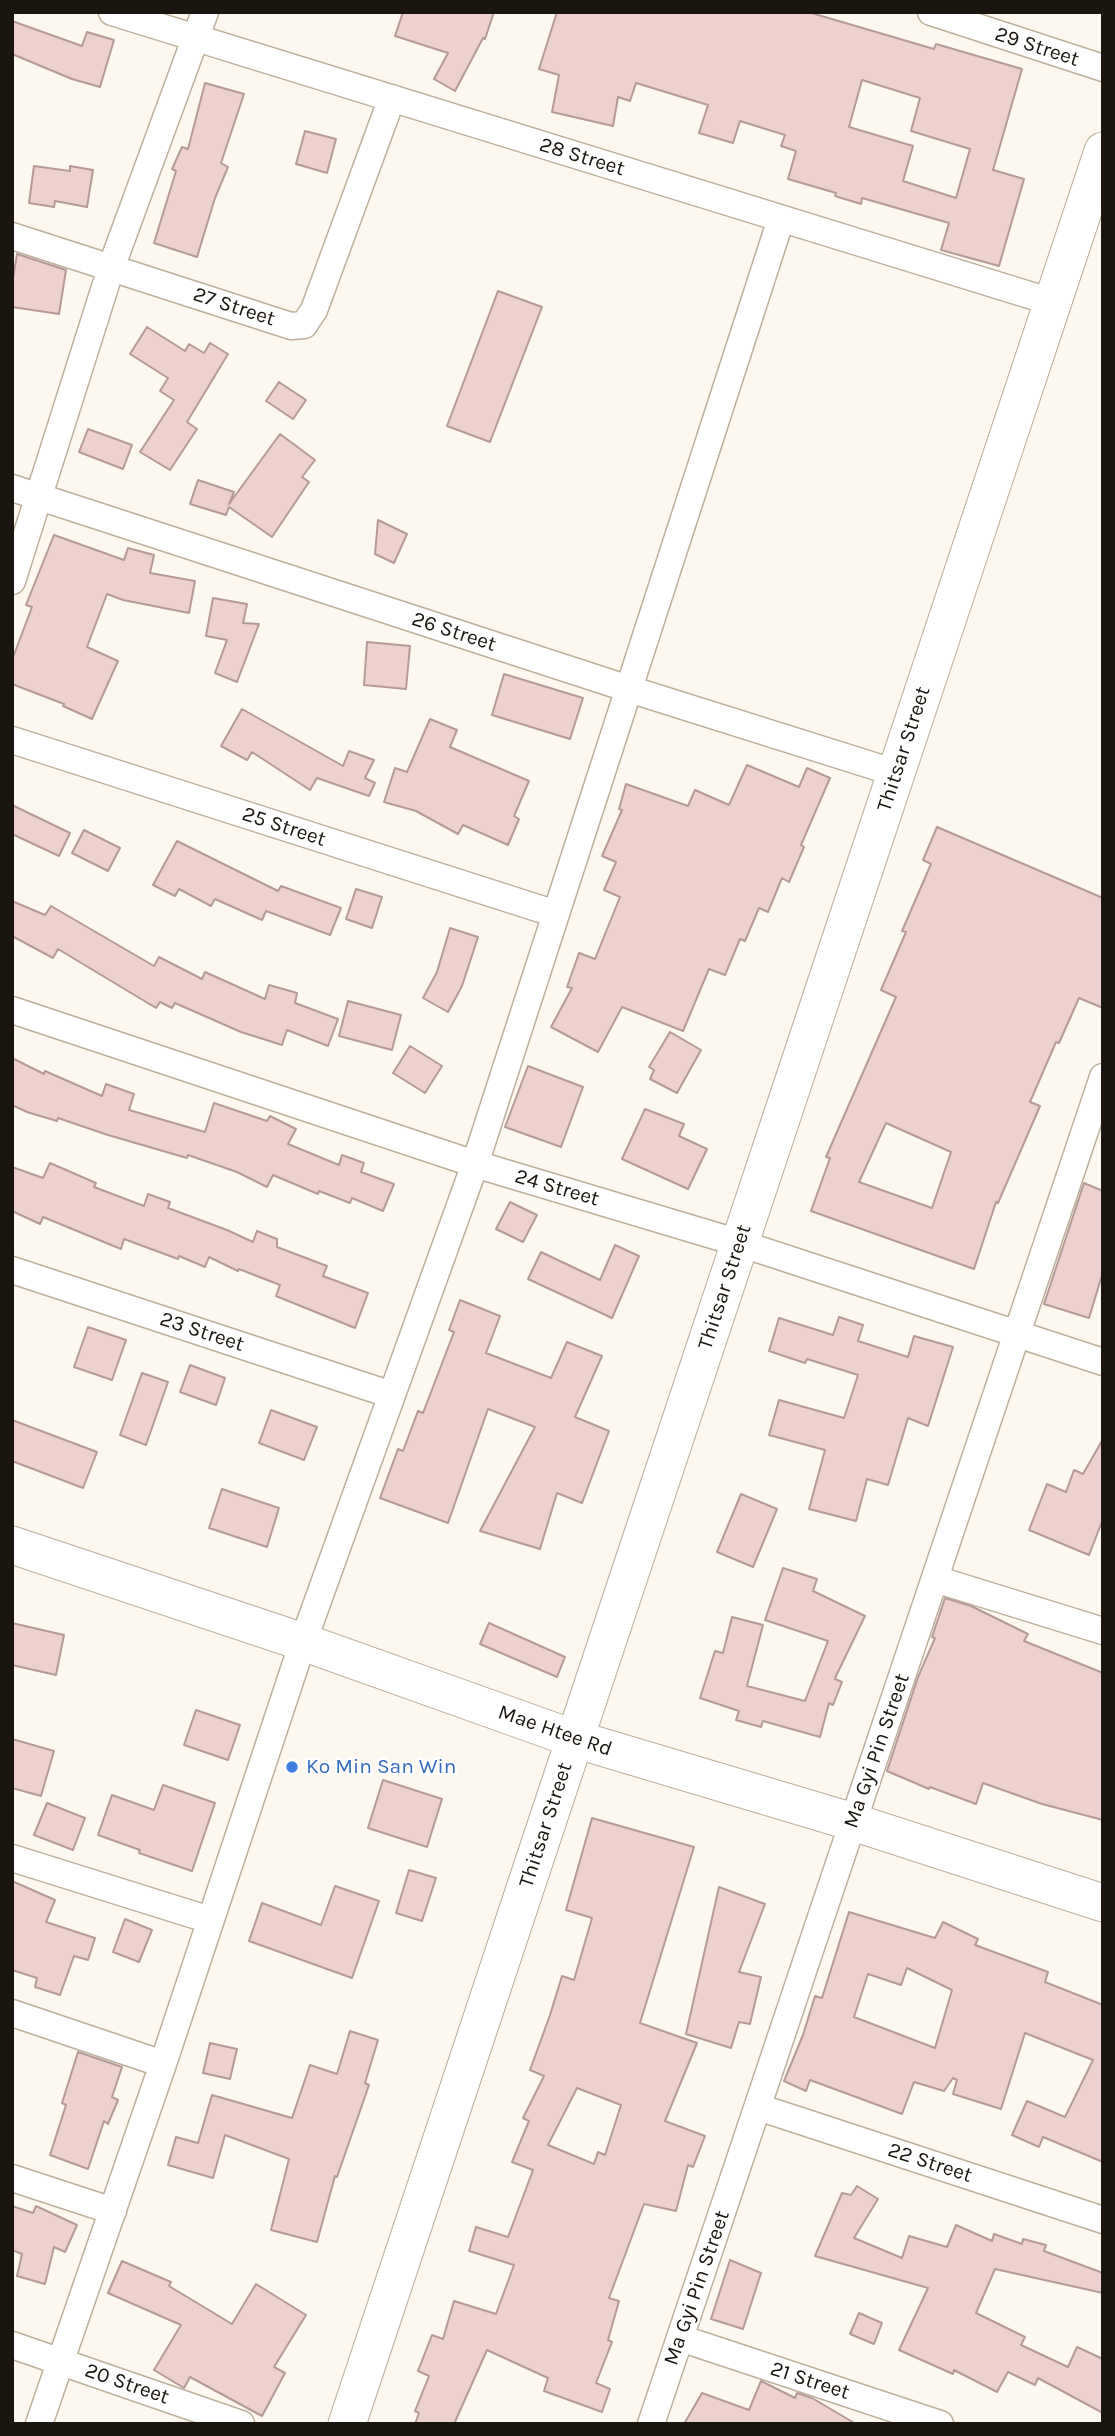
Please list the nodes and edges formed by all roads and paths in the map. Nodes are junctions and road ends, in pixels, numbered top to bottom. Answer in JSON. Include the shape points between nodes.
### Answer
{"nodes":[{"id":1,"x":112,"y":12,"type":"edge"},
{"id":2,"x":205,"y":12,"type":"edge"},
{"id":3,"x":930,"y":12,"type":"edge"},
{"id":4,"x":196,"y":38,"type":"junction"},
{"id":5,"x":1103,"y":68,"type":"edge"},
{"id":6,"x":392,"y":98,"type":"junction"},
{"id":7,"x":1103,"y":150,"type":"edge"},
{"id":8,"x":780,"y":219,"type":"junction"},
{"id":9,"x":12,"y":236,"type":"edge"},
{"id":10,"x":111,"y":268,"type":"junction"},
{"id":11,"x":1052,"y":302,"type":"junction"},
{"id":12,"x":12,"y":488,"type":"edge"},
{"id":13,"x":40,"y":497,"type":"junction"},
{"id":14,"x":12,"y":580,"type":"edge"},
{"id":15,"x":629,"y":689,"type":"junction"},
{"id":16,"x":12,"y":740,"type":"edge"},
{"id":17,"x":896,"y":773,"type":"junction"},
{"id":18,"x":556,"y":914,"type":"junction"},
{"id":19,"x":12,"y":1010,"type":"edge"},
{"id":20,"x":1103,"y":1077,"type":"edge"},
{"id":21,"x":1097,"y":1113,"type":"edge"},
{"id":22,"x":475,"y":1164,"type":"junction"},
{"id":23,"x":739,"y":1242,"type":"junction"},
{"id":24,"x":12,"y":1270,"type":"edge"},
{"id":25,"x":1017,"y":1334,"type":"junction"},
{"id":26,"x":1103,"y":1362,"type":"edge"},
{"id":27,"x":392,"y":1395,"type":"junction"},
{"id":28,"x":12,"y":1545,"type":"edge"},
{"id":29,"x":935,"y":1579,"type":"junction"},
{"id":30,"x":1103,"y":1631,"type":"edge"},
{"id":31,"x":303,"y":1642,"type":"junction"},
{"id":32,"x":575,"y":1739,"type":"junction"},
{"id":33,"x":853,"y":1822,"type":"junction"},
{"id":34,"x":12,"y":1858,"type":"edge"},
{"id":35,"x":1103,"y":1902,"type":"edge"},
{"id":36,"x":209,"y":1920,"type":"junction"},
{"id":37,"x":12,"y":2013,"type":"edge"},
{"id":38,"x":163,"y":2064,"type":"junction"},
{"id":39,"x":758,"y":2107,"type":"junction"},
{"id":40,"x":12,"y":2178,"type":"edge"},
{"id":41,"x":113,"y":2211,"type":"junction"},
{"id":42,"x":1103,"y":2220,"type":"edge"},
{"id":43,"x":680,"y":2338,"type":"junction"},
{"id":44,"x":12,"y":2345,"type":"edge"},
{"id":45,"x":61,"y":2362,"type":"junction"},
{"id":46,"x":39,"y":2424,"type":"edge"},
{"id":47,"x":241,"y":2424,"type":"edge"},
{"id":48,"x":347,"y":2424,"type":"edge"},
{"id":49,"x":651,"y":2424,"type":"edge"},
{"id":50,"x":940,"y":2424,"type":"edge"}],
"edges":[{"from":1,"to":4,"type":"street","name":"28 Street"},
{"from":2,"to":4,"type":"street"},
{"from":3,"to":5,"type":"street","name":"29 Street"},
{"from":4,"to":6,"type":"street","name":"28 Street"},
{"from":4,"to":10,"type":"street"},
{"from":6,"to":8,"type":"street","name":"28 Street"},
{"from":6,"to":10,"type":"street","name":"27 Street","via":[[314,310],[304,325],[291,326]]},
{"from":7,"to":11,"type":"street","name":"Thitsar Street"},
{"from":8,"to":11,"type":"street","name":"28 Street"},
{"from":8,"to":15,"type":"street"},
{"from":9,"to":10,"type":"street","name":"27 Street"},
{"from":10,"to":13,"type":"street"},
{"from":11,"to":17,"type":"street","name":"Thitsar Street"},
{"from":12,"to":13,"type":"street","name":"26 Street"},
{"from":13,"to":14,"type":"street"},
{"from":13,"to":15,"type":"street","name":"26 Street"},
{"from":15,"to":17,"type":"street","name":"26 Street"},
{"from":15,"to":18,"type":"street"},
{"from":16,"to":18,"type":"street","name":"25 Street"},
{"from":17,"to":23,"type":"street","name":"Thitsar Street"},
{"from":18,"to":22,"type":"street"},
{"from":19,"to":22,"type":"street","name":"24 Street"},
{"from":20,"to":21,"type":"street","name":"Ma Gyi Pin Street"},
{"from":21,"to":25,"type":"street","name":"Ma Gyi Pin Street"},
{"from":22,"to":23,"type":"street","name":"24 Street"},
{"from":22,"to":27,"type":"street"},
{"from":23,"to":25,"type":"street","name":"24 Street"},
{"from":23,"to":32,"type":"street","name":"Thitsar Street"},
{"from":24,"to":27,"type":"street","name":"23 Street"},
{"from":25,"to":26,"type":"street","name":"24 Street"},
{"from":25,"to":29,"type":"street","name":"Ma Gyi Pin Street"},
{"from":27,"to":31,"type":"street"},
{"from":28,"to":31,"type":"street","name":"Mae Htee Rd"},
{"from":29,"to":30,"type":"street"},
{"from":29,"to":33,"type":"street","name":"Ma Gyi Pin Street"},
{"from":31,"to":32,"type":"street","name":"Mae Htee Rd"},
{"from":31,"to":36,"type":"street"},
{"from":32,"to":33,"type":"street","name":"Mae Htee Rd"},
{"from":32,"to":48,"type":"street","name":"Thitsar Street"},
{"from":33,"to":35,"type":"street","name":"Mae Htee Rd"},
{"from":33,"to":39,"type":"street","name":"Ma Gyi Pin Street"},
{"from":34,"to":36,"type":"street"},
{"from":36,"to":38,"type":"street"},
{"from":37,"to":38,"type":"street"},
{"from":38,"to":41,"type":"street"},
{"from":39,"to":42,"type":"street","name":"22 Street"},
{"from":39,"to":43,"type":"street","name":"Ma Gyi Pin Street"},
{"from":40,"to":41,"type":"street"},
{"from":41,"to":45,"type":"street"},
{"from":43,"to":49,"type":"street","name":"Ma Gyi Pin Street"},
{"from":43,"to":50,"type":"street","name":"21 Street"},
{"from":44,"to":45,"type":"street","name":"20 Street"},
{"from":45,"to":46,"type":"street"},
{"from":45,"to":47,"type":"street","name":"20 Street"}]}
